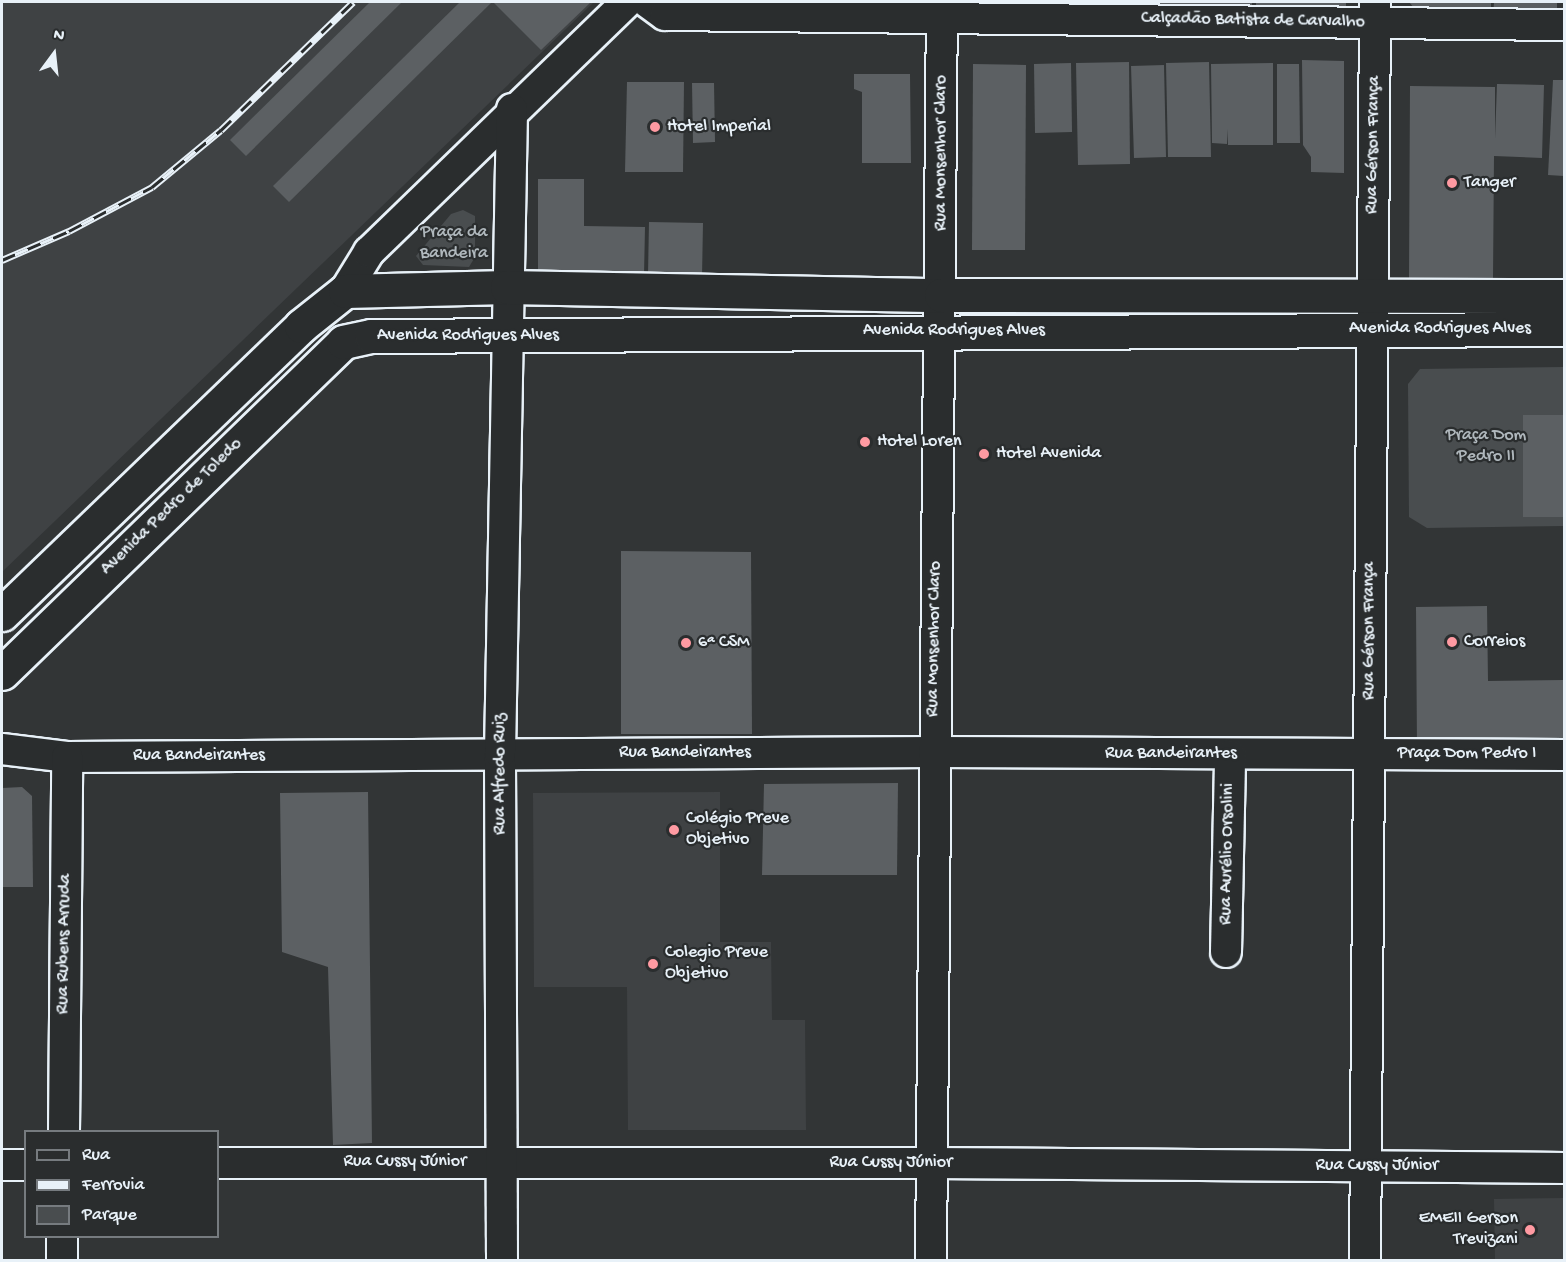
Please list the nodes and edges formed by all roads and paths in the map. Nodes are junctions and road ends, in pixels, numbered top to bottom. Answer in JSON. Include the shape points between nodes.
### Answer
{"nodes":[{"id":1,"x":627,"y":2,"type":"edge"},
{"id":2,"x":647,"y":2,"type":"edge"},
{"id":3,"x":942,"y":10,"type":"edge"},
{"id":4,"x":1376,"y":12,"type":"edge"},
{"id":5,"x":1564,"y":25,"type":"edge"},
{"id":6,"x":512,"y":109,"type":"junction"},
{"id":7,"x":507,"y":287,"type":"junction"},
{"id":8,"x":345,"y":291,"type":"junction"},
{"id":9,"x":1372,"y":294,"type":"junction"},
{"id":10,"x":941,"y":295,"type":"junction"},
{"id":11,"x":1564,"y":296,"type":"edge"},
{"id":12,"x":1371,"y":328,"type":"junction"},
{"id":13,"x":1564,"y":329,"type":"edge"},
{"id":14,"x":940,"y":331,"type":"junction"},
{"id":15,"x":508,"y":336,"type":"junction"},
{"id":16,"x":343,"y":342,"type":"joint"},
{"id":17,"x":2,"y":614,"type":"edge"},
{"id":18,"x":2,"y":673,"type":"edge"},
{"id":19,"x":2,"y":749,"type":"edge"},
{"id":20,"x":934,"y":752,"type":"junction"},
{"id":21,"x":500,"y":753,"type":"junction"},
{"id":22,"x":1370,"y":754,"type":"junction"},
{"id":23,"x":1230,"y":755,"type":"junction"},
{"id":24,"x":1564,"y":755,"type":"edge"},
{"id":25,"x":67,"y":757,"type":"junction"},
{"id":26,"x":1226,"y":952,"type":"dead end"},
{"id":27,"x":64,"y":1130,"type":"edge"},
{"id":28,"x":503,"y":1161,"type":"junction"},
{"id":29,"x":219,"y":1163,"type":"edge"},
{"id":30,"x":932,"y":1163,"type":"junction"},
{"id":31,"x":2,"y":1165,"type":"edge"},
{"id":32,"x":24,"y":1165,"type":"edge"},
{"id":33,"x":1366,"y":1166,"type":"junction"},
{"id":34,"x":1564,"y":1168,"type":"edge"},
{"id":35,"x":63,"y":1238,"type":"edge"},
{"id":36,"x":62,"y":1260,"type":"edge"},
{"id":37,"x":502,"y":1260,"type":"edge"},
{"id":38,"x":931,"y":1260,"type":"edge"},
{"id":39,"x":1365,"y":1260,"type":"edge"}],
"edges":[{"from":1,"to":6,"type":"street"},
{"from":2,"to":3,"type":"street","name":"Calçadão Batista de Carvalho","via":[[665,15]]},
{"from":3,"to":4,"type":"street","name":"Calçadão Batista de Carvalho"},
{"from":3,"to":10,"type":"street","name":"Rua Monsenhor Claro"},
{"from":4,"to":5,"type":"street","name":"Calçadão Batista de Carvalho"},
{"from":4,"to":9,"type":"street","name":"Rua Gérson França"},
{"from":6,"to":7,"type":"street"},
{"from":6,"to":8,"type":"street","via":[[369,252]]},
{"from":7,"to":8,"type":"main road","name":"Avenida Rodrigues Alves"},
{"from":7,"to":10,"type":"main road","name":"Avenida Rodrigues Alves"},
{"from":7,"to":15,"type":"street","name":"Rua Alfredo Ruiz"},
{"from":8,"to":17,"type":"main road","via":[[301,326]]},
{"from":9,"to":10,"type":"main road","name":"Avenida Rodrigues Alves"},
{"from":9,"to":11,"type":"main road","name":"Avenida Rodrigues Alves"},
{"from":9,"to":12,"type":"street","name":"Rua Gérson França"},
{"from":10,"to":14,"type":"street","name":"Rua Monsenhor Claro"},
{"from":12,"to":13,"type":"main road","name":"Avenida Rodrigues Alves"},
{"from":12,"to":14,"type":"main road","name":"Avenida Rodrigues Alves"},
{"from":12,"to":22,"type":"street","name":"Rua Gérson França"},
{"from":14,"to":15,"type":"main road","name":"Avenida Rodrigues Alves"},
{"from":14,"to":20,"type":"street","name":"Rua Monsenhor Claro"},
{"from":15,"to":16,"type":"main road","name":"Avenida Rodrigues Alves","via":[[371,336]]},
{"from":15,"to":21,"type":"street","name":"Rua Alfredo Ruiz"},
{"from":16,"to":18,"type":"main road","name":"Avenida Pedro de Toledo"},
{"from":19,"to":25,"type":"street","name":"Rua Bandeirantes"},
{"from":20,"to":21,"type":"street","name":"Rua Bandeirantes"},
{"from":20,"to":23,"type":"street","name":"Rua Bandeirantes"},
{"from":20,"to":30,"type":"street","name":"Rua Monsenhor Claro"},
{"from":21,"to":25,"type":"street","name":"Rua Bandeirantes"},
{"from":21,"to":28,"type":"street","name":"Rua Alfredo Ruiz"},
{"from":22,"to":23,"type":"street","name":"Rua Bandeirantes"},
{"from":22,"to":24,"type":"street","name":"Praça Dom Pedro I"},
{"from":22,"to":33,"type":"street","name":"Rua Gérson França"},
{"from":23,"to":26,"type":"street","name":"Rua Aurélio Orsolini"},
{"from":25,"to":27,"type":"street","name":"Rua Rubens Arruda"},
{"from":28,"to":29,"type":"street","name":"Rua Cussy Júnior"},
{"from":28,"to":30,"type":"street","name":"Rua Cussy Júnior"},
{"from":28,"to":37,"type":"street","name":"Rua Alfredo Ruiz"},
{"from":30,"to":33,"type":"street","name":"Rua Cussy Júnior"},
{"from":30,"to":38,"type":"street","name":"Rua Monsenhor Claro"},
{"from":31,"to":32,"type":"street"},
{"from":33,"to":34,"type":"street","name":"Rua Cussy Júnior"},
{"from":33,"to":39,"type":"street","name":"Rua Gérson França"},
{"from":35,"to":36,"type":"street"}]}
